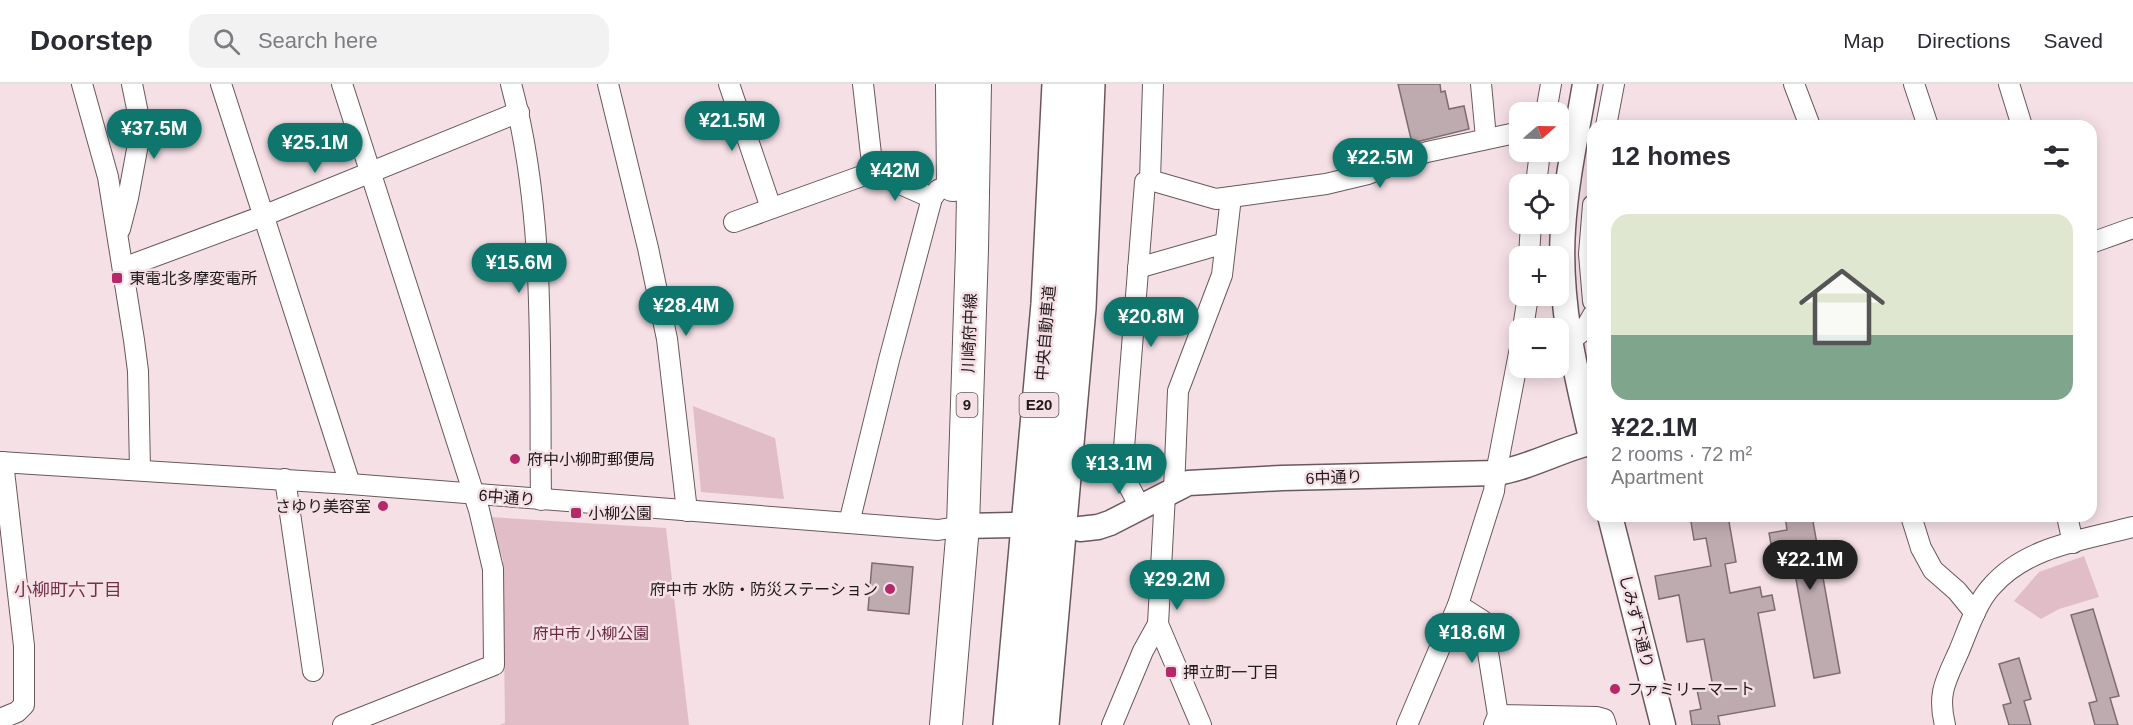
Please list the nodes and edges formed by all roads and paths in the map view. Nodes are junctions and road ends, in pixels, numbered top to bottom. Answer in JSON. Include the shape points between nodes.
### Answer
{"nodes":[{"id":1,"x":82,"y":84,"type":"edge"},
{"id":2,"x":132,"y":84,"type":"edge"},
{"id":3,"x":222,"y":84,"type":"edge"},
{"id":4,"x":342,"y":84,"type":"edge"},
{"id":5,"x":511,"y":84,"type":"edge"},
{"id":6,"x":608,"y":84,"type":"edge"},
{"id":7,"x":729,"y":84,"type":"edge"},
{"id":8,"x":863,"y":84,"type":"edge"},
{"id":9,"x":951,"y":84,"type":"edge"},
{"id":10,"x":975,"y":84,"type":"edge"},
{"id":11,"x":995,"y":84,"type":"edge"},
{"id":12,"x":1059,"y":84,"type":"edge"},
{"id":13,"x":1088,"y":84,"type":"edge"},
{"id":14,"x":1153,"y":84,"type":"edge"},
{"id":15,"x":1481,"y":84,"type":"edge"},
{"id":16,"x":1551,"y":84,"type":"edge"},
{"id":17,"x":1585,"y":84,"type":"edge"},
{"id":18,"x":1614,"y":84,"type":"edge"},
{"id":19,"x":1794,"y":84,"type":"edge"},
{"id":20,"x":1914,"y":84,"type":"edge"},
{"id":21,"x":2009,"y":84,"type":"edge"},
{"id":22,"x":1548,"y":102,"type":"edge"},
{"id":23,"x":519,"y":112,"type":"junction"},
{"id":24,"x":1607,"y":120,"type":"edge"},
{"id":25,"x":1808,"y":120,"type":"edge"},
{"id":26,"x":1926,"y":120,"type":"edge"},
{"id":27,"x":2020,"y":120,"type":"edge"},
{"id":28,"x":1509,"y":134,"type":"edge"},
{"id":29,"x":1486,"y":138,"type":"junction"},
{"id":30,"x":369,"y":172,"type":"junction"},
{"id":31,"x":873,"y":172,"type":"junction"},
{"id":32,"x":1150,"y":180,"type":"junction"},
{"id":33,"x":943,"y":191,"type":"junction"},
{"id":34,"x":1231,"y":197,"type":"junction"},
{"id":35,"x":771,"y":208,"type":"junction"},
{"id":36,"x":263,"y":216,"type":"junction"},
{"id":37,"x":734,"y":222,"type":"dead end"},
{"id":38,"x":2133,"y":228,"type":"edge"},
{"id":39,"x":118,"y":235,"type":"junction"},
{"id":40,"x":2097,"y":241,"type":"edge"},
{"id":41,"x":1225,"y":243,"type":"junction"},
{"id":42,"x":972,"y":249,"type":"junction"},
{"id":43,"x":123,"y":268,"type":"junction"},
{"id":44,"x":1138,"y":268,"type":"junction"},
{"id":45,"x":1566,"y":318,"type":"edge"},
{"id":46,"x":1587,"y":326,"type":"edge"},
{"id":47,"x":970,"y":329,"type":"junction"},
{"id":48,"x":1569,"y":342,"type":"joint"},
{"id":49,"x":1514,"y":378,"type":"edge"},
{"id":50,"x":1587,"y":418,"type":"edge"},
{"id":51,"x":1587,"y":445,"type":"edge"},
{"id":52,"x":2,"y":462,"type":"edge"},
{"id":53,"x":140,"y":470,"type":"junction"},
{"id":54,"x":1496,"y":473,"type":"junction"},
{"id":55,"x":285,"y":480,"type":"junction"},
{"id":56,"x":350,"y":484,"type":"junction"},
{"id":57,"x":1169,"y":492,"type":"junction"},
{"id":58,"x":475,"y":495,"type":"junction"},
{"id":59,"x":541,"y":500,"type":"junction"},
{"id":60,"x":1140,"y":507,"type":"junction"},
{"id":61,"x":687,"y":511,"type":"junction"},
{"id":62,"x":1612,"y":522,"type":"edge"},
{"id":63,"x":1913,"y":522,"type":"edge"},
{"id":64,"x":2068,"y":522,"type":"edge"},
{"id":65,"x":849,"y":523,"type":"junction"},
{"id":66,"x":1013,"y":525,"type":"dead end"},
{"id":67,"x":963,"y":526,"type":"junction"},
{"id":68,"x":2133,"y":527,"type":"edge"},
{"id":69,"x":1080,"y":529,"type":"dead end"},
{"id":70,"x":2073,"y":543,"type":"junction"},
{"id":71,"x":1458,"y":605,"type":"junction"},
{"id":72,"x":1976,"y":613,"type":"junction"},
{"id":73,"x":1158,"y":624,"type":"junction"},
{"id":74,"x":313,"y":671,"type":"dead end"},
{"id":75,"x":0,"y":719,"type":"edge"},
{"id":76,"x":1496,"y":720,"type":"edge"},
{"id":77,"x":343,"y":725,"type":"edge"},
{"id":78,"x":946,"y":725,"type":"edge"},
{"id":79,"x":1010,"y":725,"type":"edge"},
{"id":80,"x":1042,"y":725,"type":"edge"},
{"id":81,"x":1112,"y":725,"type":"edge"},
{"id":82,"x":1201,"y":725,"type":"edge"},
{"id":83,"x":1407,"y":725,"type":"edge"},
{"id":84,"x":1606,"y":725,"type":"edge"},
{"id":85,"x":1663,"y":725,"type":"edge"},
{"id":86,"x":1945,"y":725,"type":"edge"}],
"edges":[{"from":1,"to":39,"type":"street","via":[[108,177]]},
{"from":2,"to":39,"type":"street","via":[[141,128]]},
{"from":3,"to":36,"type":"street"},
{"from":4,"to":30,"type":"street"},
{"from":5,"to":23,"type":"street"},
{"from":6,"to":61,"type":"street","via":[[667,339]]},
{"from":7,"to":35,"type":"street"},
{"from":8,"to":31,"type":"street"},
{"from":9,"to":33,"type":"main road"},
{"from":10,"to":42,"type":"main road","name":"川崎府中線","number":"9"},
{"from":11,"to":42,"type":"main road","via":[[993,182]]},
{"from":12,"to":79,"type":"highway","name":"中央自動車道","number":"E20","via":[[1048,304]]},
{"from":13,"to":80,"type":"highway","name":"中央自動車道","number":"E20","via":[[1079,308]]},
{"from":14,"to":32,"type":"street"},
{"from":15,"to":29,"type":"street"},
{"from":16,"to":22,"type":"street"},
{"from":17,"to":45,"type":"street","via":[[1563,231]]},
{"from":18,"to":24,"type":"street"},
{"from":19,"to":25,"type":"street"},
{"from":20,"to":26,"type":"street"},
{"from":21,"to":27,"type":"street"},
{"from":23,"to":30,"type":"street"},
{"from":23,"to":59,"type":"street","via":[[531,181],[537,260]]},
{"from":28,"to":29,"type":"street"},
{"from":29,"to":34,"type":"street","via":[[1326,184]]},
{"from":30,"to":36,"type":"street"},
{"from":30,"to":58,"type":"street"},
{"from":31,"to":33,"type":"street"},
{"from":31,"to":35,"type":"street"},
{"from":32,"to":34,"type":"street","via":[[1216,199]]},
{"from":32,"to":44,"type":"street","via":[[1145,182]]},
{"from":33,"to":47,"type":"main road"},
{"from":33,"to":65,"type":"street","via":[[889,360]]},
{"from":34,"to":41,"type":"street"},
{"from":35,"to":37,"type":"street"},
{"from":36,"to":43,"type":"street"},
{"from":36,"to":56,"type":"street"},
{"from":38,"to":40,"type":"street"},
{"from":39,"to":43,"type":"street"},
{"from":41,"to":44,"type":"street"},
{"from":41,"to":57,"type":"street","via":[[1222,275],[1178,391]]},
{"from":42,"to":47,"type":"main road","name":"川崎府中線","number":"9"},
{"from":43,"to":53,"type":"street","via":[[138,371]]},
{"from":44,"to":60,"type":"street","via":[[1122,473]]},
{"from":46,"to":48,"type":"street"},
{"from":47,"to":67,"type":"main road","name":"川崎府中線","number":"9"},
{"from":48,"to":50,"type":"street"},
{"from":49,"to":54,"type":"street"},
{"from":51,"to":54,"type":"street","name":"6中通り"},
{"from":52,"to":53,"type":"street","name":"6中通り"},
{"from":52,"to":75,"type":"street","via":[[24,646],[24,705]]},
{"from":53,"to":55,"type":"street","name":"6中通り"},
{"from":54,"to":57,"type":"street","name":"6中通り","via":[[1188,483]]},
{"from":54,"to":71,"type":"street","via":[[1494,491]]},
{"from":55,"to":56,"type":"street","name":"6中通り"},
{"from":55,"to":74,"type":"street"},
{"from":56,"to":58,"type":"street","name":"6中通り"},
{"from":57,"to":60,"type":"street","name":"6中通り"},
{"from":57,"to":73,"type":"street"},
{"from":58,"to":59,"type":"street","name":"6中通り"},
{"from":58,"to":77,"type":"street","via":[[493,569],[494,665]]},
{"from":59,"to":61,"type":"street","name":"6中通り"},
{"from":60,"to":69,"type":"street","name":"6中通り","via":[[1110,523]]},
{"from":61,"to":65,"type":"street","name":"6中通り"},
{"from":62,"to":85,"type":"street","name":"しみず下通り"},
{"from":63,"to":72,"type":"street","via":[[1933,570]]},
{"from":64,"to":70,"type":"street"},
{"from":65,"to":67,"type":"street","name":"6中通り","via":[[938,530]]},
{"from":66,"to":67,"type":"street","name":"6中通り"},
{"from":67,"to":78,"type":"main road","name":"川崎府中線","number":"9"},
{"from":68,"to":70,"type":"street"},
{"from":70,"to":72,"type":"street","via":[[2039,552],[2006,572],[1990,587]]},
{"from":71,"to":76,"type":"street","via":[[1483,621]]},
{"from":71,"to":83,"type":"street"},
{"from":72,"to":86,"type":"street","via":[[1944,685],[1941,703]]},
{"from":73,"to":81,"type":"street"},
{"from":73,"to":82,"type":"street"},
{"from":76,"to":84,"type":"street","via":[[1597,717],[1604,719]]}]}
